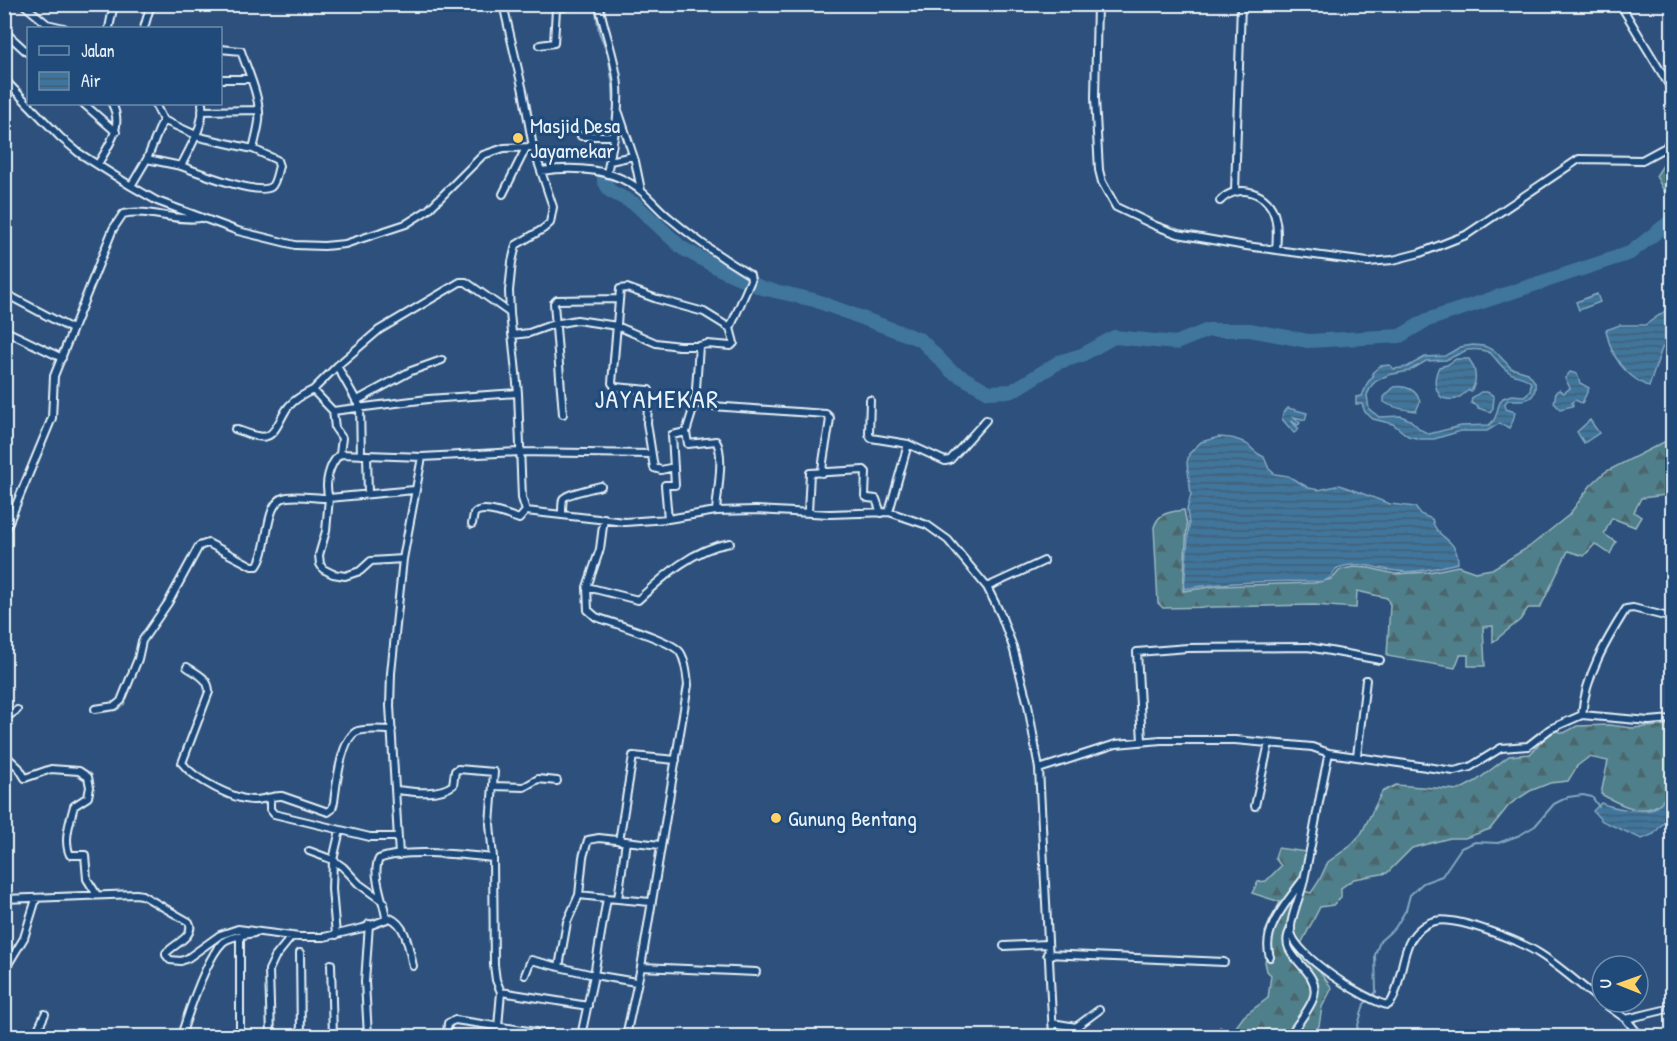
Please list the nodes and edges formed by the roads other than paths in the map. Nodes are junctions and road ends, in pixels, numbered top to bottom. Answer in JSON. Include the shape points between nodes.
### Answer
{"nodes":[{"id":1,"x":6,"y":4,"type":"edge"},
{"id":2,"x":23,"y":4,"type":"edge"},
{"id":3,"x":114,"y":4,"type":"edge"},
{"id":4,"x":151,"y":4,"type":"edge"},
{"id":5,"x":503,"y":4,"type":"edge"},
{"id":6,"x":576,"y":4,"type":"edge"},
{"id":7,"x":599,"y":4,"type":"edge"},
{"id":8,"x":1097,"y":4,"type":"edge"},
{"id":9,"x":1241,"y":4,"type":"edge"},
{"id":10,"x":1620,"y":4,"type":"edge"},
{"id":11,"x":4,"y":11,"type":"edge"},
{"id":12,"x":60,"y":27,"type":"edge"},
{"id":13,"x":109,"y":27,"type":"edge"},
{"id":14,"x":144,"y":27,"type":"edge"},
{"id":15,"x":4,"y":31,"type":"edge"},
{"id":16,"x":540,"y":45,"type":"dead end"},
{"id":17,"x":222,"y":49,"type":"edge"},
{"id":18,"x":27,"y":52,"type":"edge"},
{"id":19,"x":4,"y":79,"type":"edge"},
{"id":20,"x":222,"y":79,"type":"edge"},
{"id":21,"x":250,"y":79,"type":"junction"},
{"id":22,"x":1672,"y":90,"type":"edge"},
{"id":23,"x":27,"y":103,"type":"edge"},
{"id":24,"x":29,"y":105,"type":"edge"},
{"id":25,"x":85,"y":105,"type":"edge"},
{"id":26,"x":112,"y":105,"type":"edge"},
{"id":27,"x":156,"y":105,"type":"edge"},
{"id":28,"x":202,"y":107,"type":"edge"},
{"id":29,"x":258,"y":110,"type":"junction"},
{"id":30,"x":618,"y":110,"type":"junction"},
{"id":31,"x":163,"y":120,"type":"junction"},
{"id":32,"x":116,"y":132,"type":"junction"},
{"id":33,"x":196,"y":135,"type":"junction"},
{"id":34,"x":581,"y":136,"type":"dead end"},
{"id":35,"x":614,"y":136,"type":"junction"},
{"id":36,"x":1672,"y":136,"type":"edge"},
{"id":37,"x":530,"y":147,"type":"junction"},
{"id":38,"x":253,"y":149,"type":"junction"},
{"id":39,"x":633,"y":156,"type":"junction"},
{"id":40,"x":147,"y":159,"type":"junction"},
{"id":41,"x":610,"y":161,"type":"junction"},
{"id":42,"x":98,"y":164,"type":"junction"},
{"id":43,"x":181,"y":166,"type":"junction"},
{"id":44,"x":541,"y":171,"type":"junction"},
{"id":45,"x":607,"y":174,"type":"junction"},
{"id":46,"x":130,"y":186,"type":"junction"},
{"id":47,"x":640,"y":190,"type":"junction"},
{"id":48,"x":1235,"y":191,"type":"junction"},
{"id":49,"x":503,"y":194,"type":"dead end"},
{"id":50,"x":1220,"y":201,"type":"dead end"},
{"id":51,"x":203,"y":218,"type":"junction"},
{"id":52,"x":1276,"y":250,"type":"junction"},
{"id":53,"x":4,"y":293,"type":"edge"},
{"id":54,"x":619,"y":298,"type":"junction"},
{"id":55,"x":510,"y":313,"type":"junction"},
{"id":56,"x":554,"y":324,"type":"junction"},
{"id":57,"x":617,"y":326,"type":"junction"},
{"id":58,"x":730,"y":328,"type":"junction"},
{"id":59,"x":72,"y":329,"type":"junction"},
{"id":60,"x":4,"y":330,"type":"edge"},
{"id":61,"x":512,"y":335,"type":"junction"},
{"id":62,"x":699,"y":346,"type":"junction"},
{"id":63,"x":62,"y":358,"type":"junction"},
{"id":64,"x":442,"y":360,"type":"dead end"},
{"id":65,"x":337,"y":366,"type":"junction"},
{"id":66,"x":313,"y":390,"type":"junction"},
{"id":67,"x":375,"y":391,"type":"junction"},
{"id":68,"x":518,"y":393,"type":"junction"},
{"id":69,"x":870,"y":400,"type":"dead end"},
{"id":70,"x":356,"y":401,"type":"junction"},
{"id":71,"x":696,"y":403,"type":"junction"},
{"id":72,"x":380,"y":406,"type":"junction"},
{"id":73,"x":360,"y":407,"type":"junction"},
{"id":74,"x":333,"y":411,"type":"junction"},
{"id":75,"x":563,"y":414,"type":"dead end"},
{"id":76,"x":986,"y":420,"type":"dead end"},
{"id":77,"x":235,"y":429,"type":"dead end"},
{"id":78,"x":687,"y":432,"type":"junction"},
{"id":79,"x":908,"y":444,"type":"junction"},
{"id":80,"x":519,"y":452,"type":"junction"},
{"id":81,"x":340,"y":454,"type":"junction"},
{"id":82,"x":651,"y":454,"type":"junction"},
{"id":83,"x":364,"y":455,"type":"junction"},
{"id":84,"x":422,"y":457,"type":"junction"},
{"id":85,"x":674,"y":467,"type":"junction"},
{"id":86,"x":822,"y":473,"type":"junction"},
{"id":87,"x":601,"y":486,"type":"dead end"},
{"id":88,"x":414,"y":490,"type":"junction"},
{"id":89,"x":368,"y":494,"type":"junction"},
{"id":90,"x":329,"y":498,"type":"junction"},
{"id":91,"x":526,"y":511,"type":"junction"},
{"id":92,"x":716,"y":511,"type":"junction"},
{"id":93,"x":889,"y":512,"type":"junction"},
{"id":94,"x":808,"y":513,"type":"junction"},
{"id":95,"x":881,"y":513,"type":"junction"},
{"id":96,"x":562,"y":514,"type":"junction"},
{"id":97,"x":604,"y":518,"type":"junction"},
{"id":98,"x":668,"y":519,"type":"junction"},
{"id":99,"x":472,"y":524,"type":"dead end"},
{"id":100,"x":4,"y":534,"type":"edge"},
{"id":101,"x":730,"y":543,"type":"dead end"},
{"id":102,"x":403,"y":559,"type":"junction"},
{"id":103,"x":1044,"y":561,"type":"dead end"},
{"id":104,"x":587,"y":587,"type":"junction"},
{"id":105,"x":987,"y":587,"type":"junction"},
{"id":106,"x":1672,"y":618,"type":"edge"},
{"id":107,"x":1380,"y":660,"type":"dead end"},
{"id":108,"x":187,"y":667,"type":"dead end"},
{"id":109,"x":1366,"y":680,"type":"dead end"},
{"id":110,"x":95,"y":709,"type":"dead end"},
{"id":111,"x":17,"y":710,"type":"dead end"},
{"id":112,"x":1582,"y":715,"type":"junction"},
{"id":113,"x":4,"y":719,"type":"edge"},
{"id":114,"x":1672,"y":719,"type":"edge"},
{"id":115,"x":392,"y":730,"type":"junction"},
{"id":116,"x":1142,"y":741,"type":"junction"},
{"id":117,"x":1269,"y":743,"type":"junction"},
{"id":118,"x":1329,"y":753,"type":"junction"},
{"id":119,"x":4,"y":754,"type":"edge"},
{"id":120,"x":1358,"y":756,"type":"junction"},
{"id":121,"x":676,"y":760,"type":"junction"},
{"id":122,"x":1039,"y":769,"type":"junction"},
{"id":123,"x":556,"y":781,"type":"dead end"},
{"id":124,"x":493,"y":786,"type":"junction"},
{"id":125,"x":397,"y":790,"type":"junction"},
{"id":126,"x":270,"y":798,"type":"junction"},
{"id":127,"x":1255,"y":807,"type":"dead end"},
{"id":128,"x":340,"y":830,"type":"junction"},
{"id":129,"x":398,"y":837,"type":"junction"},
{"id":130,"x":623,"y":841,"type":"junction"},
{"id":131,"x":660,"y":845,"type":"junction"},
{"id":132,"x":309,"y":851,"type":"dead end"},
{"id":133,"x":399,"y":855,"type":"junction"},
{"id":134,"x":493,"y":858,"type":"junction"},
{"id":135,"x":333,"y":860,"type":"junction"},
{"id":136,"x":1304,"y":879,"type":"junction"},
{"id":137,"x":97,"y":895,"type":"junction"},
{"id":138,"x":579,"y":895,"type":"junction"},
{"id":139,"x":607,"y":898,"type":"junction"},
{"id":140,"x":36,"y":899,"type":"junction"},
{"id":141,"x":618,"y":899,"type":"junction"},
{"id":142,"x":4,"y":900,"type":"edge"},
{"id":143,"x":384,"y":902,"type":"junction"},
{"id":144,"x":650,"y":902,"type":"junction"},
{"id":145,"x":386,"y":918,"type":"junction"},
{"id":146,"x":369,"y":924,"type":"junction"},
{"id":147,"x":1291,"y":929,"type":"junction"},
{"id":148,"x":257,"y":932,"type":"junction"},
{"id":149,"x":336,"y":935,"type":"junction"},
{"id":150,"x":240,"y":936,"type":"junction"},
{"id":151,"x":292,"y":936,"type":"junction"},
{"id":152,"x":1047,"y":944,"type":"junction"},
{"id":153,"x":1004,"y":946,"type":"dead end"},
{"id":154,"x":300,"y":953,"type":"dead end"},
{"id":155,"x":1047,"y":954,"type":"junction"},
{"id":156,"x":1270,"y":957,"type":"dead end"},
{"id":157,"x":1224,"y":962,"type":"dead end"},
{"id":158,"x":331,"y":963,"type":"dead end"},
{"id":159,"x":413,"y":966,"type":"dead end"},
{"id":160,"x":640,"y":966,"type":"junction"},
{"id":161,"x":559,"y":967,"type":"junction"},
{"id":162,"x":4,"y":971,"type":"edge"},
{"id":163,"x":756,"y":972,"type":"dead end"},
{"id":164,"x":525,"y":975,"type":"dead end"},
{"id":165,"x":594,"y":975,"type":"junction"},
{"id":166,"x":636,"y":982,"type":"junction"},
{"id":167,"x":501,"y":992,"type":"junction"},
{"id":168,"x":1590,"y":992,"type":"edge"},
{"id":169,"x":588,"y":1006,"type":"junction"},
{"id":170,"x":1672,"y":1008,"type":"edge"},
{"id":171,"x":1099,"y":1010,"type":"dead end"},
{"id":172,"x":45,"y":1014,"type":"dead end"},
{"id":173,"x":1620,"y":1014,"type":"edge"},
{"id":174,"x":1626,"y":1018,"type":"junction"},
{"id":175,"x":1052,"y":1023,"type":"junction"},
{"id":176,"x":498,"y":1027,"type":"junction"},
{"id":177,"x":34,"y":1036,"type":"edge"},
{"id":178,"x":181,"y":1036,"type":"edge"},
{"id":179,"x":240,"y":1036,"type":"edge"},
{"id":180,"x":271,"y":1036,"type":"edge"},
{"id":181,"x":301,"y":1036,"type":"edge"},
{"id":182,"x":333,"y":1036,"type":"edge"},
{"id":183,"x":368,"y":1036,"type":"edge"},
{"id":184,"x":447,"y":1036,"type":"edge"},
{"id":185,"x":562,"y":1036,"type":"edge"},
{"id":186,"x":581,"y":1036,"type":"edge"},
{"id":187,"x":626,"y":1036,"type":"edge"},
{"id":188,"x":1053,"y":1036,"type":"edge"},
{"id":189,"x":1289,"y":1036,"type":"edge"},
{"id":190,"x":1640,"y":1036,"type":"edge"}],
"edges":[{"from":1,"to":11,"type":"street"},
{"from":2,"to":12,"type":"street","via":[[47,24]]},
{"from":3,"to":13,"type":"street"},
{"from":4,"to":14,"type":"street"},
{"from":5,"to":37,"type":"street","via":[[523,91]]},
{"from":6,"to":16,"type":"street","via":[[556,9],[555,43]]},
{"from":7,"to":30,"type":"street","via":[[618,85]]},
{"from":8,"to":52,"type":"street","via":[[1095,98],[1099,170],[1113,204],[1178,234]]},
{"from":9,"to":48,"type":"street"},
{"from":10,"to":22,"type":"street"},
{"from":15,"to":18,"type":"street"},
{"from":17,"to":21,"type":"street","via":[[241,51]]},
{"from":19,"to":23,"type":"street"},
{"from":20,"to":21,"type":"street"},
{"from":21,"to":29,"type":"street"},
{"from":24,"to":42,"type":"street","via":[[60,137]]},
{"from":25,"to":32,"type":"street"},
{"from":26,"to":32,"type":"street"},
{"from":27,"to":31,"type":"street"},
{"from":28,"to":29,"type":"street"},
{"from":28,"to":33,"type":"street"},
{"from":29,"to":38,"type":"street"},
{"from":30,"to":35,"type":"street"},
{"from":30,"to":39,"type":"street"},
{"from":31,"to":33,"type":"street"},
{"from":31,"to":40,"type":"street"},
{"from":32,"to":42,"type":"street"},
{"from":33,"to":38,"type":"street"},
{"from":33,"to":43,"type":"street"},
{"from":34,"to":35,"type":"street"},
{"from":35,"to":41,"type":"street"},
{"from":36,"to":52,"type":"street","via":[[1666,147],[1642,160],[1579,159],[1466,235],[1410,256],[1368,262]]},
{"from":37,"to":44,"type":"street"},
{"from":37,"to":49,"type":"street"},
{"from":37,"to":51,"type":"street","via":[[504,148],[483,155],[421,215],[406,224],[345,244],[295,245]]},
{"from":38,"to":43,"type":"street","via":[[279,163],[270,188],[242,187]]},
{"from":39,"to":41,"type":"street"},
{"from":39,"to":47,"type":"street"},
{"from":40,"to":43,"type":"street"},
{"from":40,"to":46,"type":"street"},
{"from":41,"to":45,"type":"street"},
{"from":42,"to":46,"type":"street"},
{"from":44,"to":45,"type":"street","via":[[564,167]]},
{"from":44,"to":55,"type":"street","via":[[553,215],[543,229],[516,245]]},
{"from":45,"to":47,"type":"street"},
{"from":46,"to":51,"type":"street"},
{"from":47,"to":58,"type":"street","via":[[707,249],[750,275]]},
{"from":48,"to":50,"type":"street"},
{"from":48,"to":52,"type":"street","via":[[1260,196],[1273,210]]},
{"from":51,"to":59,"type":"street","via":[[123,214],[113,229]]},
{"from":53,"to":59,"type":"street"},
{"from":54,"to":56,"type":"street","via":[[557,300]]},
{"from":54,"to":57,"type":"street"},
{"from":54,"to":58,"type":"street","via":[[620,289],[627,288],[704,312]]},
{"from":55,"to":61,"type":"street"},
{"from":55,"to":65,"type":"street","via":[[466,282],[460,282],[379,330]]},
{"from":56,"to":57,"type":"street","via":[[577,320]]},
{"from":56,"to":61,"type":"street"},
{"from":56,"to":75,"type":"street"},
{"from":57,"to":62,"type":"street","via":[[656,343]]},
{"from":57,"to":82,"type":"street","via":[[612,383],[615,387],[649,390],[647,423]]},
{"from":58,"to":62,"type":"street","via":[[733,345]]},
{"from":59,"to":63,"type":"street"},
{"from":60,"to":63,"type":"street"},
{"from":61,"to":68,"type":"street"},
{"from":62,"to":71,"type":"street"},
{"from":63,"to":100,"type":"street","via":[[54,376],[52,418]]},
{"from":64,"to":67,"type":"street","via":[[411,371]]},
{"from":65,"to":66,"type":"street"},
{"from":65,"to":70,"type":"street"},
{"from":66,"to":74,"type":"street"},
{"from":66,"to":77,"type":"street","via":[[288,406],[271,434],[259,436]]},
{"from":67,"to":70,"type":"street"},
{"from":67,"to":72,"type":"street"},
{"from":68,"to":72,"type":"street"},
{"from":68,"to":80,"type":"street"},
{"from":69,"to":79,"type":"street","via":[[871,438]]},
{"from":70,"to":73,"type":"street"},
{"from":71,"to":78,"type":"street"},
{"from":71,"to":86,"type":"street","via":[[826,414],[830,418]]},
{"from":72,"to":73,"type":"street"},
{"from":73,"to":74,"type":"street"},
{"from":73,"to":83,"type":"street"},
{"from":74,"to":81,"type":"street","via":[[335,428],[342,438]]},
{"from":76,"to":79,"type":"street","via":[[950,460]]},
{"from":78,"to":85,"type":"street","via":[[672,435]]},
{"from":78,"to":92,"type":"street","via":[[688,444],[716,441],[719,447]]},
{"from":79,"to":93,"type":"street"},
{"from":80,"to":82,"type":"street"},
{"from":80,"to":84,"type":"street"},
{"from":80,"to":91,"type":"street"},
{"from":81,"to":83,"type":"street"},
{"from":81,"to":90,"type":"street","via":[[328,476]]},
{"from":82,"to":85,"type":"street","via":[[657,470]]},
{"from":83,"to":84,"type":"street"},
{"from":83,"to":89,"type":"street"},
{"from":84,"to":88,"type":"street"},
{"from":85,"to":98,"type":"street","via":[[675,485],[665,485]]},
{"from":86,"to":94,"type":"street","via":[[810,473]]},
{"from":86,"to":95,"type":"street","via":[[864,470],[865,496],[876,499]]},
{"from":87,"to":96,"type":"street","via":[[567,495]]},
{"from":88,"to":89,"type":"street"},
{"from":88,"to":102,"type":"street"},
{"from":89,"to":90,"type":"street"},
{"from":90,"to":102,"type":"street","via":[[320,555],[323,569],[345,576],[360,571],[371,561]]},
{"from":90,"to":110,"type":"street","via":[[285,497],[276,502],[264,553],[257,566],[208,543],[199,546],[142,641],[121,702]]},
{"from":91,"to":96,"type":"street"},
{"from":91,"to":99,"type":"street","via":[[519,519],[476,511]]},
{"from":92,"to":94,"type":"street"},
{"from":92,"to":98,"type":"street"},
{"from":93,"to":95,"type":"street"},
{"from":93,"to":105,"type":"street","via":[[927,525],[948,540]]},
{"from":94,"to":95,"type":"street"},
{"from":96,"to":97,"type":"street"},
{"from":97,"to":98,"type":"street","via":[[625,522]]},
{"from":97,"to":104,"type":"street","via":[[600,549]]},
{"from":101,"to":104,"type":"street","via":[[712,546],[691,558],[639,600]]},
{"from":102,"to":115,"type":"street","via":[[391,673]]},
{"from":103,"to":105,"type":"street"},
{"from":104,"to":121,"type":"street","via":[[586,605],[591,614],[658,639],[680,652],[688,685]]},
{"from":105,"to":122,"type":"street","via":[[1012,647],[1028,705]]},
{"from":106,"to":112,"type":"street","via":[[1626,609],[1595,665]]},
{"from":107,"to":116,"type":"street","via":[[1308,647],[1137,652]]},
{"from":108,"to":126,"type":"street","via":[[209,683],[209,692],[183,766],[235,796],[248,800]]},
{"from":109,"to":120,"type":"street"},
{"from":111,"to":113,"type":"street"},
{"from":112,"to":114,"type":"street","via":[[1649,721]]},
{"from":112,"to":120,"type":"street","via":[[1550,729],[1528,746],[1501,748],[1464,770],[1440,771]]},
{"from":115,"to":125,"type":"street"},
{"from":115,"to":126,"type":"street","via":[[353,734],[343,754],[330,811],[282,796]]},
{"from":116,"to":117,"type":"street"},
{"from":116,"to":122,"type":"street","via":[[1097,749]]},
{"from":117,"to":118,"type":"street","via":[[1312,747]]},
{"from":117,"to":127,"type":"street"},
{"from":118,"to":120,"type":"street"},
{"from":118,"to":136,"type":"street"},
{"from":119,"to":137,"type":"street","via":[[25,778],[51,769],[79,771],[88,777],[88,797],[75,806],[67,849],[70,855],[85,855],[87,879]]},
{"from":121,"to":130,"type":"street","via":[[633,756]]},
{"from":121,"to":131,"type":"street"},
{"from":122,"to":152,"type":"street"},
{"from":123,"to":124,"type":"street","via":[[538,779],[524,787]]},
{"from":124,"to":125,"type":"street","via":[[493,771],[458,769],[453,785],[446,790]]},
{"from":124,"to":134,"type":"street"},
{"from":125,"to":129,"type":"street"},
{"from":126,"to":128,"type":"street","via":[[274,814]]},
{"from":128,"to":129,"type":"street","via":[[370,837]]},
{"from":128,"to":135,"type":"street"},
{"from":129,"to":133,"type":"street"},
{"from":130,"to":131,"type":"street"},
{"from":130,"to":138,"type":"street","via":[[588,840]]},
{"from":130,"to":141,"type":"street"},
{"from":131,"to":144,"type":"street"},
{"from":132,"to":135,"type":"street"},
{"from":133,"to":134,"type":"street","via":[[435,853]]},
{"from":133,"to":143,"type":"street","via":[[384,857],[376,864]]},
{"from":134,"to":167,"type":"street","via":[[494,965]]},
{"from":135,"to":143,"type":"street"},
{"from":135,"to":149,"type":"street"},
{"from":136,"to":147,"type":"street"},
{"from":136,"to":156,"type":"street","via":[[1271,928],[1267,940]]},
{"from":137,"to":140,"type":"street"},
{"from":137,"to":148,"type":"street","via":[[142,894],[189,922],[191,930],[186,938],[166,953],[170,960],[188,958],[230,930]]},
{"from":138,"to":139,"type":"street"},
{"from":138,"to":161,"type":"street","via":[[567,922]]},
{"from":139,"to":141,"type":"street"},
{"from":139,"to":165,"type":"street"},
{"from":140,"to":142,"type":"street"},
{"from":140,"to":162,"type":"street","via":[[24,938]]},
{"from":141,"to":144,"type":"street"},
{"from":143,"to":145,"type":"street"},
{"from":144,"to":160,"type":"street"},
{"from":145,"to":146,"type":"street"},
{"from":145,"to":159,"type":"street","via":[[399,924]]},
{"from":146,"to":149,"type":"street"},
{"from":146,"to":183,"type":"street"},
{"from":147,"to":168,"type":"street","via":[[1293,940],[1328,972],[1388,1005],[1393,1002],[1410,941],[1425,925],[1441,920],[1479,928],[1527,946]]},
{"from":147,"to":189,"type":"street","via":[[1286,937],[1288,949],[1308,972],[1315,989],[1314,998]]},
{"from":148,"to":150,"type":"street"},
{"from":148,"to":151,"type":"street"},
{"from":149,"to":151,"type":"street"},
{"from":150,"to":178,"type":"street","via":[[222,943],[210,962]]},
{"from":150,"to":179,"type":"street"},
{"from":151,"to":180,"type":"street","via":[[269,970]]},
{"from":152,"to":153,"type":"street"},
{"from":152,"to":155,"type":"street"},
{"from":154,"to":181,"type":"street"},
{"from":155,"to":157,"type":"street"},
{"from":155,"to":175,"type":"street"},
{"from":158,"to":182,"type":"street"},
{"from":160,"to":163,"type":"street"},
{"from":160,"to":166,"type":"street"},
{"from":161,"to":164,"type":"street","via":[[531,960]]},
{"from":161,"to":165,"type":"street"},
{"from":165,"to":166,"type":"street"},
{"from":165,"to":169,"type":"street"},
{"from":166,"to":187,"type":"street"},
{"from":167,"to":169,"type":"street"},
{"from":167,"to":176,"type":"street"},
{"from":169,"to":186,"type":"street"},
{"from":170,"to":174,"type":"street"},
{"from":171,"to":175,"type":"street","via":[[1076,1027]]},
{"from":172,"to":177,"type":"street"},
{"from":173,"to":174,"type":"street"},
{"from":174,"to":190,"type":"street"},
{"from":175,"to":188,"type":"street"},
{"from":176,"to":184,"type":"street","via":[[452,1020]]},
{"from":176,"to":185,"type":"street"}]}
